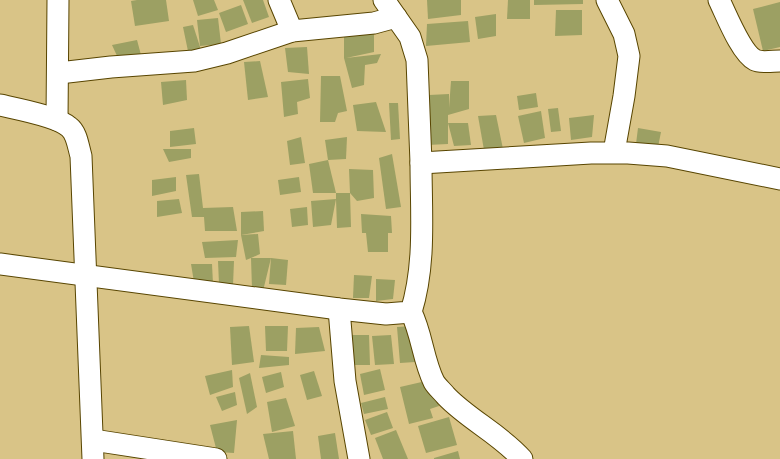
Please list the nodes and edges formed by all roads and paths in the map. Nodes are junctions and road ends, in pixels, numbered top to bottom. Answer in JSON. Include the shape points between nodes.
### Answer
{"nodes":[{"id":1,"x":58,"y":0,"type":"edge"},
{"id":2,"x":279,"y":0,"type":"edge"},
{"id":3,"x":384,"y":0,"type":"edge"},
{"id":4,"x":607,"y":0,"type":"edge"},
{"id":5,"x":719,"y":0,"type":"edge"},
{"id":6,"x":385,"y":20,"type":"junction"},
{"id":7,"x":292,"y":31,"type":"junction"},
{"id":8,"x":780,"y":61,"type":"edge"},
{"id":9,"x":58,"y":73,"type":"junction"},
{"id":10,"x":0,"y":105,"type":"edge"},
{"id":11,"x":57,"y":120,"type":"junction"},
{"id":12,"x":614,"y":152,"type":"junction"},
{"id":13,"x":421,"y":169,"type":"junction"},
{"id":14,"x":780,"y":179,"type":"edge"},
{"id":15,"x":0,"y":264,"type":"edge"},
{"id":16,"x":84,"y":274,"type":"junction"},
{"id":17,"x":339,"y":309,"type":"junction"},
{"id":18,"x":411,"y":312,"type":"junction"},
{"id":19,"x":93,"y":450,"type":"edge"},
{"id":20,"x":215,"y":459,"type":"edge"},
{"id":21,"x":359,"y":459,"type":"edge"},
{"id":22,"x":522,"y":459,"type":"edge"}],
"edges":[{"from":1,"to":9,"type":"street"},
{"from":2,"to":7,"type":"street"},
{"from":3,"to":6,"type":"street"},
{"from":4,"to":12,"type":"street","via":[[624,34],[629,56]]},
{"from":5,"to":8,"type":"street","via":[[751,57],[756,61]]},
{"from":6,"to":7,"type":"street"},
{"from":6,"to":13,"type":"street","via":[[410,37],[417,60]]},
{"from":7,"to":9,"type":"street","via":[[227,53],[194,61]]},
{"from":9,"to":11,"type":"street"},
{"from":10,"to":11,"type":"street"},
{"from":11,"to":16,"type":"street","via":[[74,133],[81,156]]},
{"from":12,"to":13,"type":"street"},
{"from":12,"to":14,"type":"street","via":[[667,156]]},
{"from":13,"to":18,"type":"street","via":[[420,258],[418,285]]},
{"from":15,"to":16,"type":"street"},
{"from":16,"to":17,"type":"street"},
{"from":16,"to":19,"type":"street"},
{"from":17,"to":18,"type":"street","via":[[386,314]]},
{"from":17,"to":21,"type":"street","via":[[345,381]]},
{"from":18,"to":22,"type":"street","via":[[435,383],[454,404],[510,446]]},
{"from":19,"to":20,"type":"street"}]}
